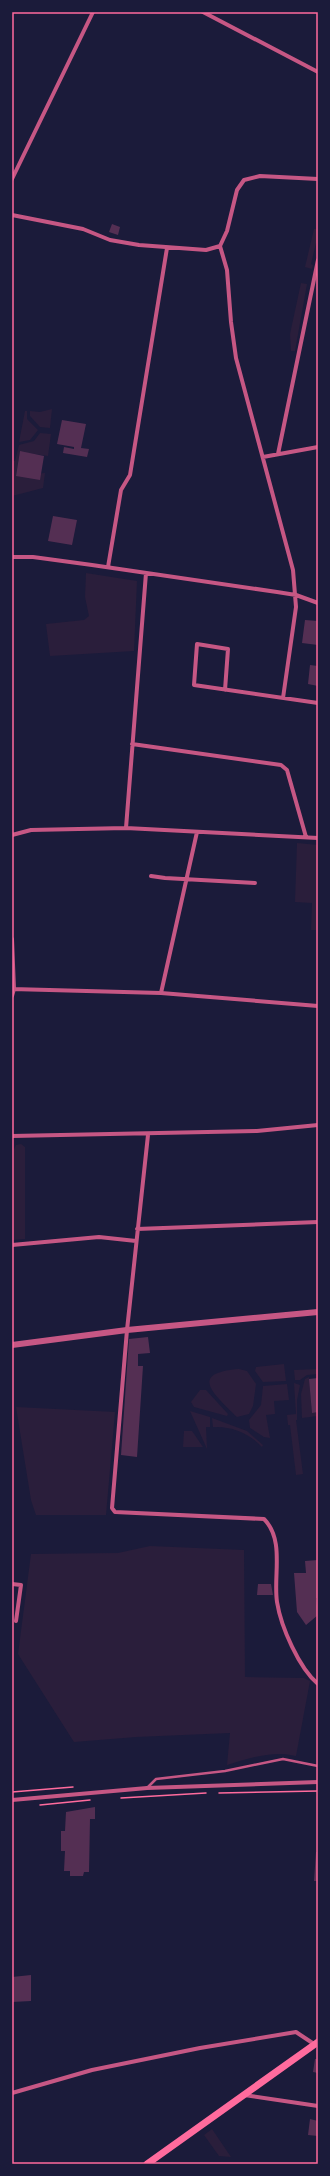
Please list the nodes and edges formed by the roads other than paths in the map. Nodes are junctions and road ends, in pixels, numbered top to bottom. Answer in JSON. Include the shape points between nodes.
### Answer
{"nodes":[{"id":1,"x":93,"y":12,"type":"edge"},
{"id":2,"x":203,"y":12,"type":"edge"},
{"id":3,"x":318,"y":72,"type":"edge"},
{"id":4,"x":12,"y":179,"type":"edge"},
{"id":5,"x":318,"y":179,"type":"edge"},
{"id":6,"x":12,"y":215,"type":"edge"},
{"id":7,"x":220,"y":246,"type":"junction"},
{"id":8,"x":168,"y":248,"type":"junction"},
{"id":9,"x":318,"y":260,"type":"edge"},
{"id":10,"x":313,"y":284,"type":"junction"},
{"id":11,"x":318,"y":286,"type":"edge"},
{"id":12,"x":318,"y":447,"type":"edge"},
{"id":13,"x":278,"y":454,"type":"junction"},
{"id":14,"x":263,"y":458,"type":"junction"},
{"id":15,"x":12,"y":557,"type":"edge"},
{"id":16,"x":108,"y":567,"type":"junction"},
{"id":17,"x":146,"y":573,"type":"junction"},
{"id":18,"x":296,"y":595,"type":"junction"},
{"id":19,"x":318,"y":603,"type":"edge"},
{"id":20,"x":225,"y":690,"type":"junction"},
{"id":21,"x":283,"y":698,"type":"junction"},
{"id":22,"x":318,"y":703,"type":"edge"},
{"id":23,"x":132,"y":744,"type":"junction"},
{"id":24,"x":126,"y":828,"type":"junction"},
{"id":25,"x":198,"y":832,"type":"junction"},
{"id":26,"x":12,"y":835,"type":"edge"},
{"id":27,"x":306,"y":837,"type":"junction"},
{"id":28,"x":318,"y":838,"type":"edge"},
{"id":29,"x":151,"y":876,"type":"dead end"},
{"id":30,"x":188,"y":880,"type":"junction"},
{"id":31,"x":255,"y":883,"type":"dead end"},
{"id":32,"x":12,"y":939,"type":"edge"},
{"id":33,"x":13,"y":989,"type":"edge"},
{"id":34,"x":162,"y":993,"type":"junction"},
{"id":35,"x":12,"y":996,"type":"edge"},
{"id":36,"x":318,"y":1006,"type":"edge"},
{"id":37,"x":318,"y":1125,"type":"edge"},
{"id":38,"x":148,"y":1134,"type":"junction"},
{"id":39,"x":12,"y":1136,"type":"edge"},
{"id":40,"x":318,"y":1222,"type":"edge"},
{"id":41,"x":137,"y":1229,"type":"junction"},
{"id":42,"x":136,"y":1241,"type":"junction"},
{"id":43,"x":12,"y":1245,"type":"edge"},
{"id":44,"x":318,"y":1312,"type":"edge"},
{"id":45,"x":127,"y":1330,"type":"junction"},
{"id":46,"x":12,"y":1345,"type":"edge"},
{"id":47,"x":12,"y":1584,"type":"edge"},
{"id":48,"x":16,"y":1621,"type":"dead end"},
{"id":49,"x":318,"y":1684,"type":"edge"},
{"id":50,"x":318,"y":1766,"type":"edge"},
{"id":51,"x":318,"y":1782,"type":"edge"},
{"id":52,"x":147,"y":1788,"type":"junction"},
{"id":53,"x":12,"y":1800,"type":"edge"},
{"id":54,"x":316,"y":2043,"type":"edge"},
{"id":55,"x":12,"y":2093,"type":"edge"},
{"id":56,"x":242,"y":2095,"type":"junction"},
{"id":57,"x":318,"y":2106,"type":"edge"},
{"id":58,"x":147,"y":2164,"type":"edge"}],
"edges":[{"from":1,"to":4,"type":"street"},
{"from":2,"to":3,"type":"street"},
{"from":5,"to":7,"type":"street","via":[[260,176],[244,180],[236,190],[227,231]]},
{"from":6,"to":8,"type":"street","via":[[83,229],[110,240]]},
{"from":7,"to":8,"type":"street","via":[[206,250]]},
{"from":7,"to":14,"type":"street","via":[[227,270],[230,322],[236,358]]},
{"from":8,"to":16,"type":"street","via":[[130,474],[121,490]]},
{"from":9,"to":10,"type":"street"},
{"from":10,"to":11,"type":"street"},
{"from":10,"to":13,"type":"street"},
{"from":12,"to":13,"type":"street"},
{"from":13,"to":14,"type":"street"},
{"from":14,"to":18,"type":"street","via":[[293,570]]},
{"from":15,"to":16,"type":"street","via":[[33,557]]},
{"from":16,"to":17,"type":"street"},
{"from":17,"to":18,"type":"street"},
{"from":17,"to":23,"type":"street"},
{"from":18,"to":19,"type":"street"},
{"from":18,"to":21,"type":"street"},
{"from":20,"to":20,"type":"street","via":[[194,686],[197,644],[228,648]]},
{"from":20,"to":21,"type":"street"},
{"from":21,"to":22,"type":"street"},
{"from":23,"to":24,"type":"street"},
{"from":23,"to":27,"type":"street","via":[[281,765],[288,770]]},
{"from":24,"to":25,"type":"street"},
{"from":24,"to":26,"type":"street","via":[[31,830]]},
{"from":25,"to":27,"type":"street"},
{"from":25,"to":30,"type":"street"},
{"from":27,"to":28,"type":"street"},
{"from":29,"to":30,"type":"street"},
{"from":30,"to":31,"type":"street"},
{"from":30,"to":34,"type":"street"},
{"from":32,"to":33,"type":"street"},
{"from":33,"to":34,"type":"street"},
{"from":33,"to":35,"type":"street"},
{"from":34,"to":36,"type":"street"},
{"from":37,"to":38,"type":"street","via":[[257,1131]]},
{"from":38,"to":39,"type":"street"},
{"from":38,"to":41,"type":"street"},
{"from":40,"to":41,"type":"street"},
{"from":41,"to":42,"type":"street"},
{"from":42,"to":43,"type":"street","via":[[99,1237]]},
{"from":42,"to":45,"type":"street"},
{"from":44,"to":45,"type":"street"},
{"from":45,"to":46,"type":"street"},
{"from":45,"to":49,"type":"street","via":[[112,1508],[115,1512],[264,1519],[271,1526],[276,1538],[277,1603],[285,1630],[308,1676]]},
{"from":47,"to":48,"type":"street","via":[[21,1585]]},
{"from":50,"to":52,"type":"lane","via":[[283,1759],[225,1771],[156,1779]]},
{"from":51,"to":52,"type":"street"},
{"from":52,"to":53,"type":"street"},
{"from":54,"to":55,"type":"street","via":[[296,2032],[92,2070]]},
{"from":54,"to":56,"type":"main road"},
{"from":56,"to":57,"type":"street"},
{"from":56,"to":58,"type":"main road"}]}
